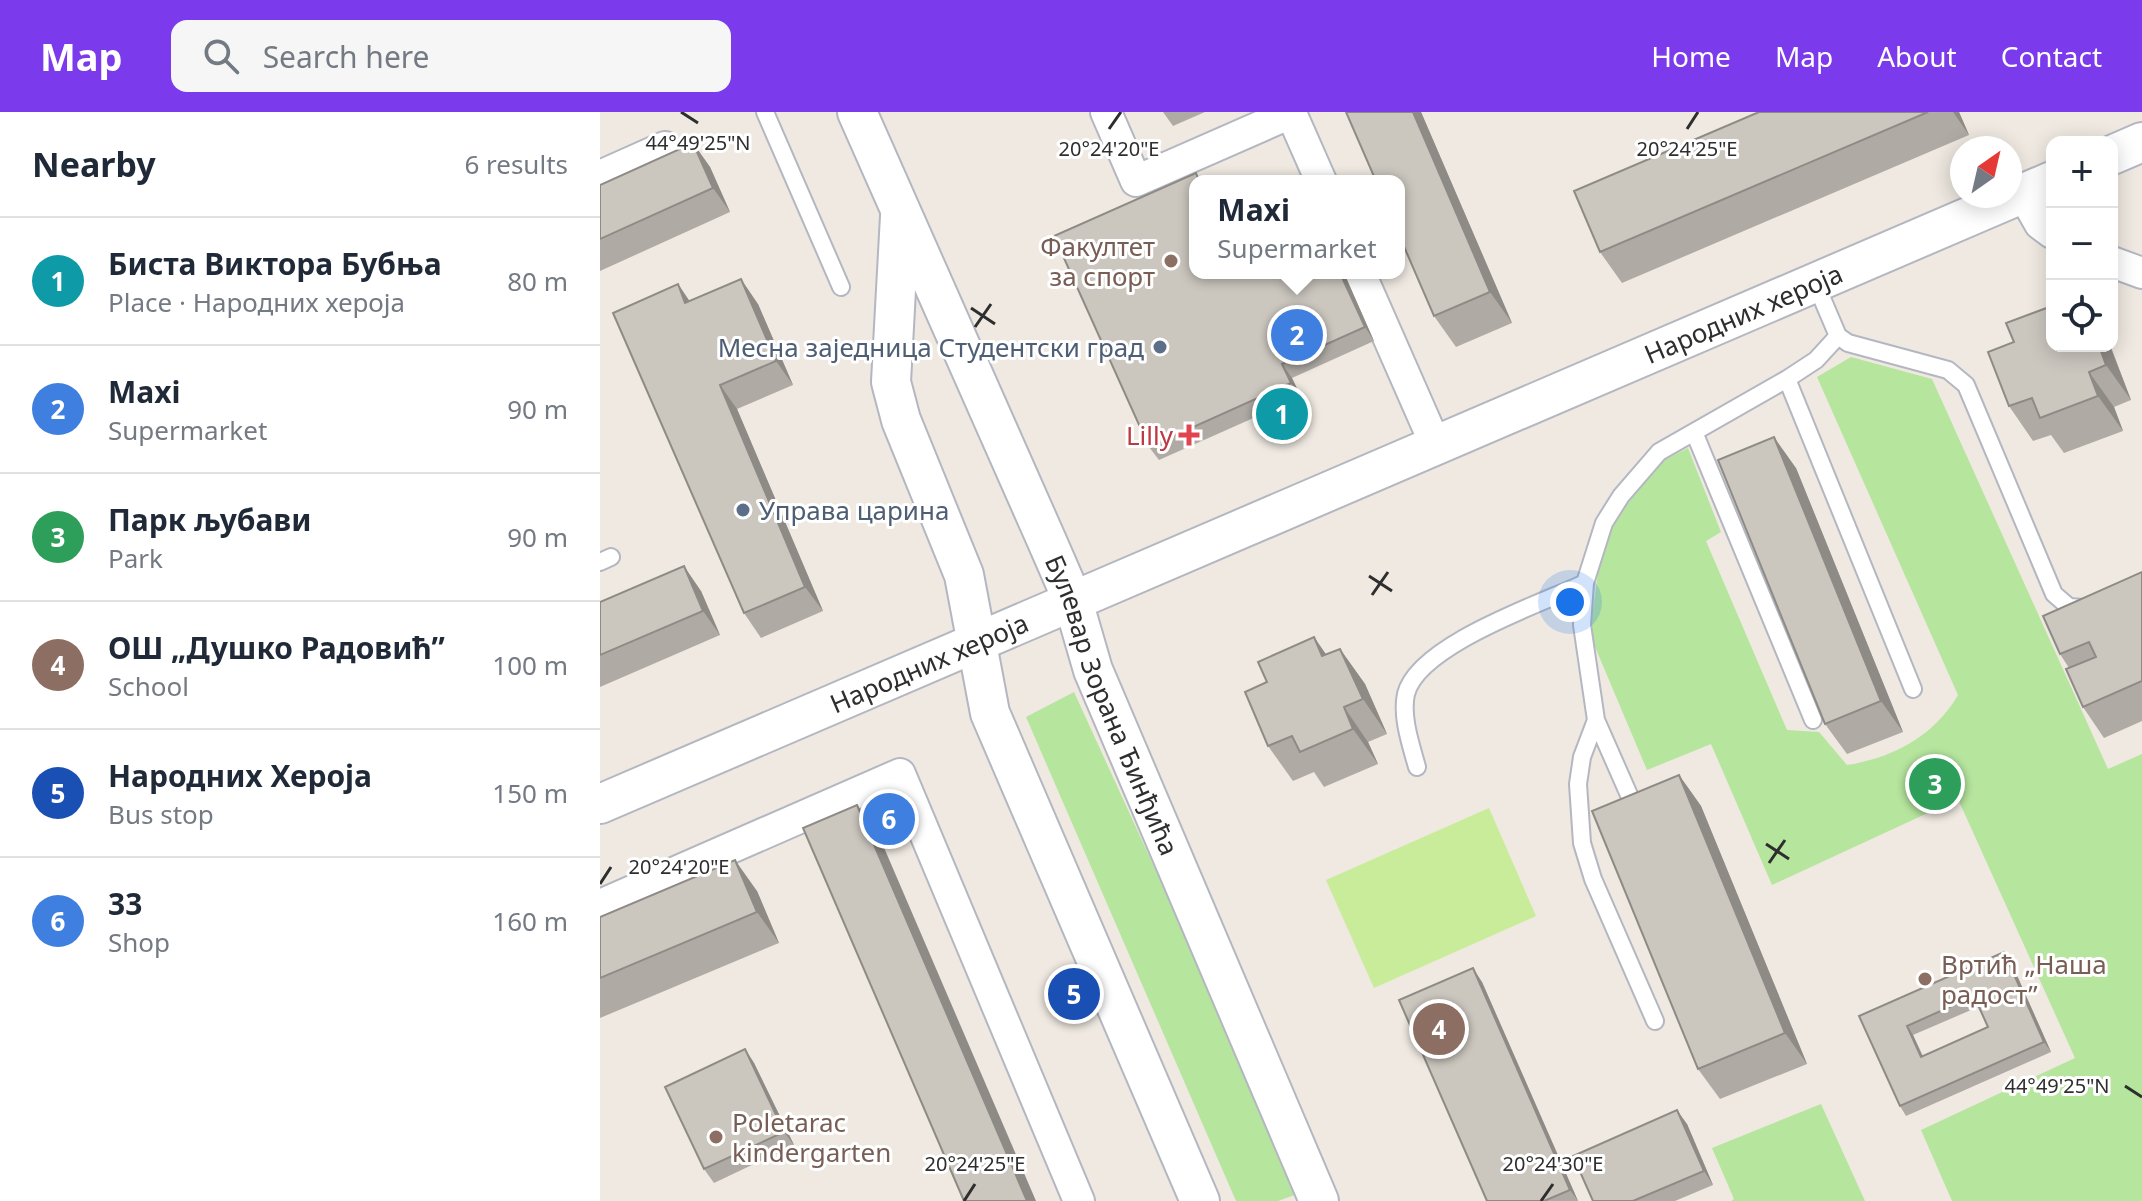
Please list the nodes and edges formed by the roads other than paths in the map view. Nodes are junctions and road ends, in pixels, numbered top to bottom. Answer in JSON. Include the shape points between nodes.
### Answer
{"nodes":[{"id":1,"x":765,"y":112,"type":"edge"},
{"id":2,"x":857,"y":112,"type":"edge"},
{"id":3,"x":1106,"y":112,"type":"edge"},
{"id":4,"x":1291,"y":113,"type":"edge"},
{"id":5,"x":2142,"y":142,"type":"edge"},
{"id":6,"x":665,"y":147,"type":"dead end"},
{"id":7,"x":2118,"y":152,"type":"edge"},
{"id":8,"x":1318,"y":175,"type":"edge"},
{"id":9,"x":600,"y":176,"type":"edge"},
{"id":10,"x":2037,"y":187,"type":"edge"},
{"id":11,"x":900,"y":213,"type":"junction"},
{"id":12,"x":2046,"y":228,"type":"edge"},
{"id":13,"x":2118,"y":264,"type":"edge"},
{"id":14,"x":2142,"y":273,"type":"edge"},
{"id":15,"x":1363,"y":279,"type":"edge"},
{"id":16,"x":1815,"y":282,"type":"junction"},
{"id":17,"x":841,"y":287,"type":"dead end"},
{"id":18,"x":1838,"y":336,"type":"junction"},
{"id":19,"x":1787,"y":379,"type":"junction"},
{"id":20,"x":1694,"y":432,"type":"junction"},
{"id":21,"x":1436,"y":446,"type":"junction"},
{"id":22,"x":1585,"y":583,"type":"junction"},
{"id":23,"x":1073,"y":601,"type":"junction"},
{"id":24,"x":2097,"y":605,"type":"edge"},
{"id":25,"x":976,"y":643,"type":"junction"},
{"id":26,"x":1913,"y":689,"type":"dead end"},
{"id":27,"x":1596,"y":720,"type":"junction"},
{"id":28,"x":1813,"y":720,"type":"edge"},
{"id":29,"x":1417,"y":767,"type":"dead end"},
{"id":30,"x":600,"y":804,"type":"edge"},
{"id":31,"x":1633,"y":804,"type":"edge"},
{"id":32,"x":600,"y":905,"type":"edge"},
{"id":33,"x":1655,"y":1021,"type":"dead end"},
{"id":34,"x":1079,"y":1201,"type":"edge"},
{"id":35,"x":1200,"y":1201,"type":"edge"},
{"id":36,"x":1319,"y":1201,"type":"edge"}],
"edges":[{"from":1,"to":17,"type":"lane"},
{"from":2,"to":11,"type":"street","name":"Булевар Зорана Ђинђића"},
{"from":3,"to":4,"type":"street","via":[[1136,181]]},
{"from":4,"to":8,"type":"street"},
{"from":5,"to":7,"type":"street"},
{"from":6,"to":9,"type":"street"},
{"from":10,"to":12,"type":"street","via":[[2040,224]]},
{"from":10,"to":16,"type":"street","name":"Народних хероја"},
{"from":11,"to":23,"type":"street","name":"Булевар Зорана Ђинђића"},
{"from":11,"to":25,"type":"street","name":"Булевар Зорана Ђинђића","via":[[891,382],[901,420],[964,575]]},
{"from":13,"to":14,"type":"street"},
{"from":15,"to":21,"type":"street"},
{"from":16,"to":18,"type":"lane"},
{"from":16,"to":21,"type":"street","name":"Народних хероја"},
{"from":18,"to":19,"type":"lane"},
{"from":18,"to":24,"type":"lane","via":[[1858,347],[1959,376],[2054,594],[2076,609]]},
{"from":19,"to":20,"type":"lane"},
{"from":19,"to":26,"type":"lane"},
{"from":20,"to":22,"type":"lane","via":[[1659,452],[1621,496],[1604,523]]},
{"from":20,"to":28,"type":"lane"},
{"from":21,"to":23,"type":"street","name":"Народних хероја"},
{"from":22,"to":27,"type":"lane","via":[[1582,625]]},
{"from":22,"to":29,"type":"lane","via":[[1452,645],[1419,671],[1406,693]]},
{"from":23,"to":25,"type":"street","name":"Народних хероја"},
{"from":23,"to":36,"type":"street","name":"Булевар Зорана Ђинђића","via":[[1093,670]]},
{"from":25,"to":30,"type":"street","name":"Народних хероја"},
{"from":25,"to":35,"type":"street","name":"Булевар Зорана Ђинђића","via":[[990,713]]},
{"from":27,"to":31,"type":"lane"},
{"from":27,"to":33,"type":"lane","via":[[1578,784],[1582,843]]},
{"from":32,"to":34,"type":"street","via":[[900,774]]}]}
